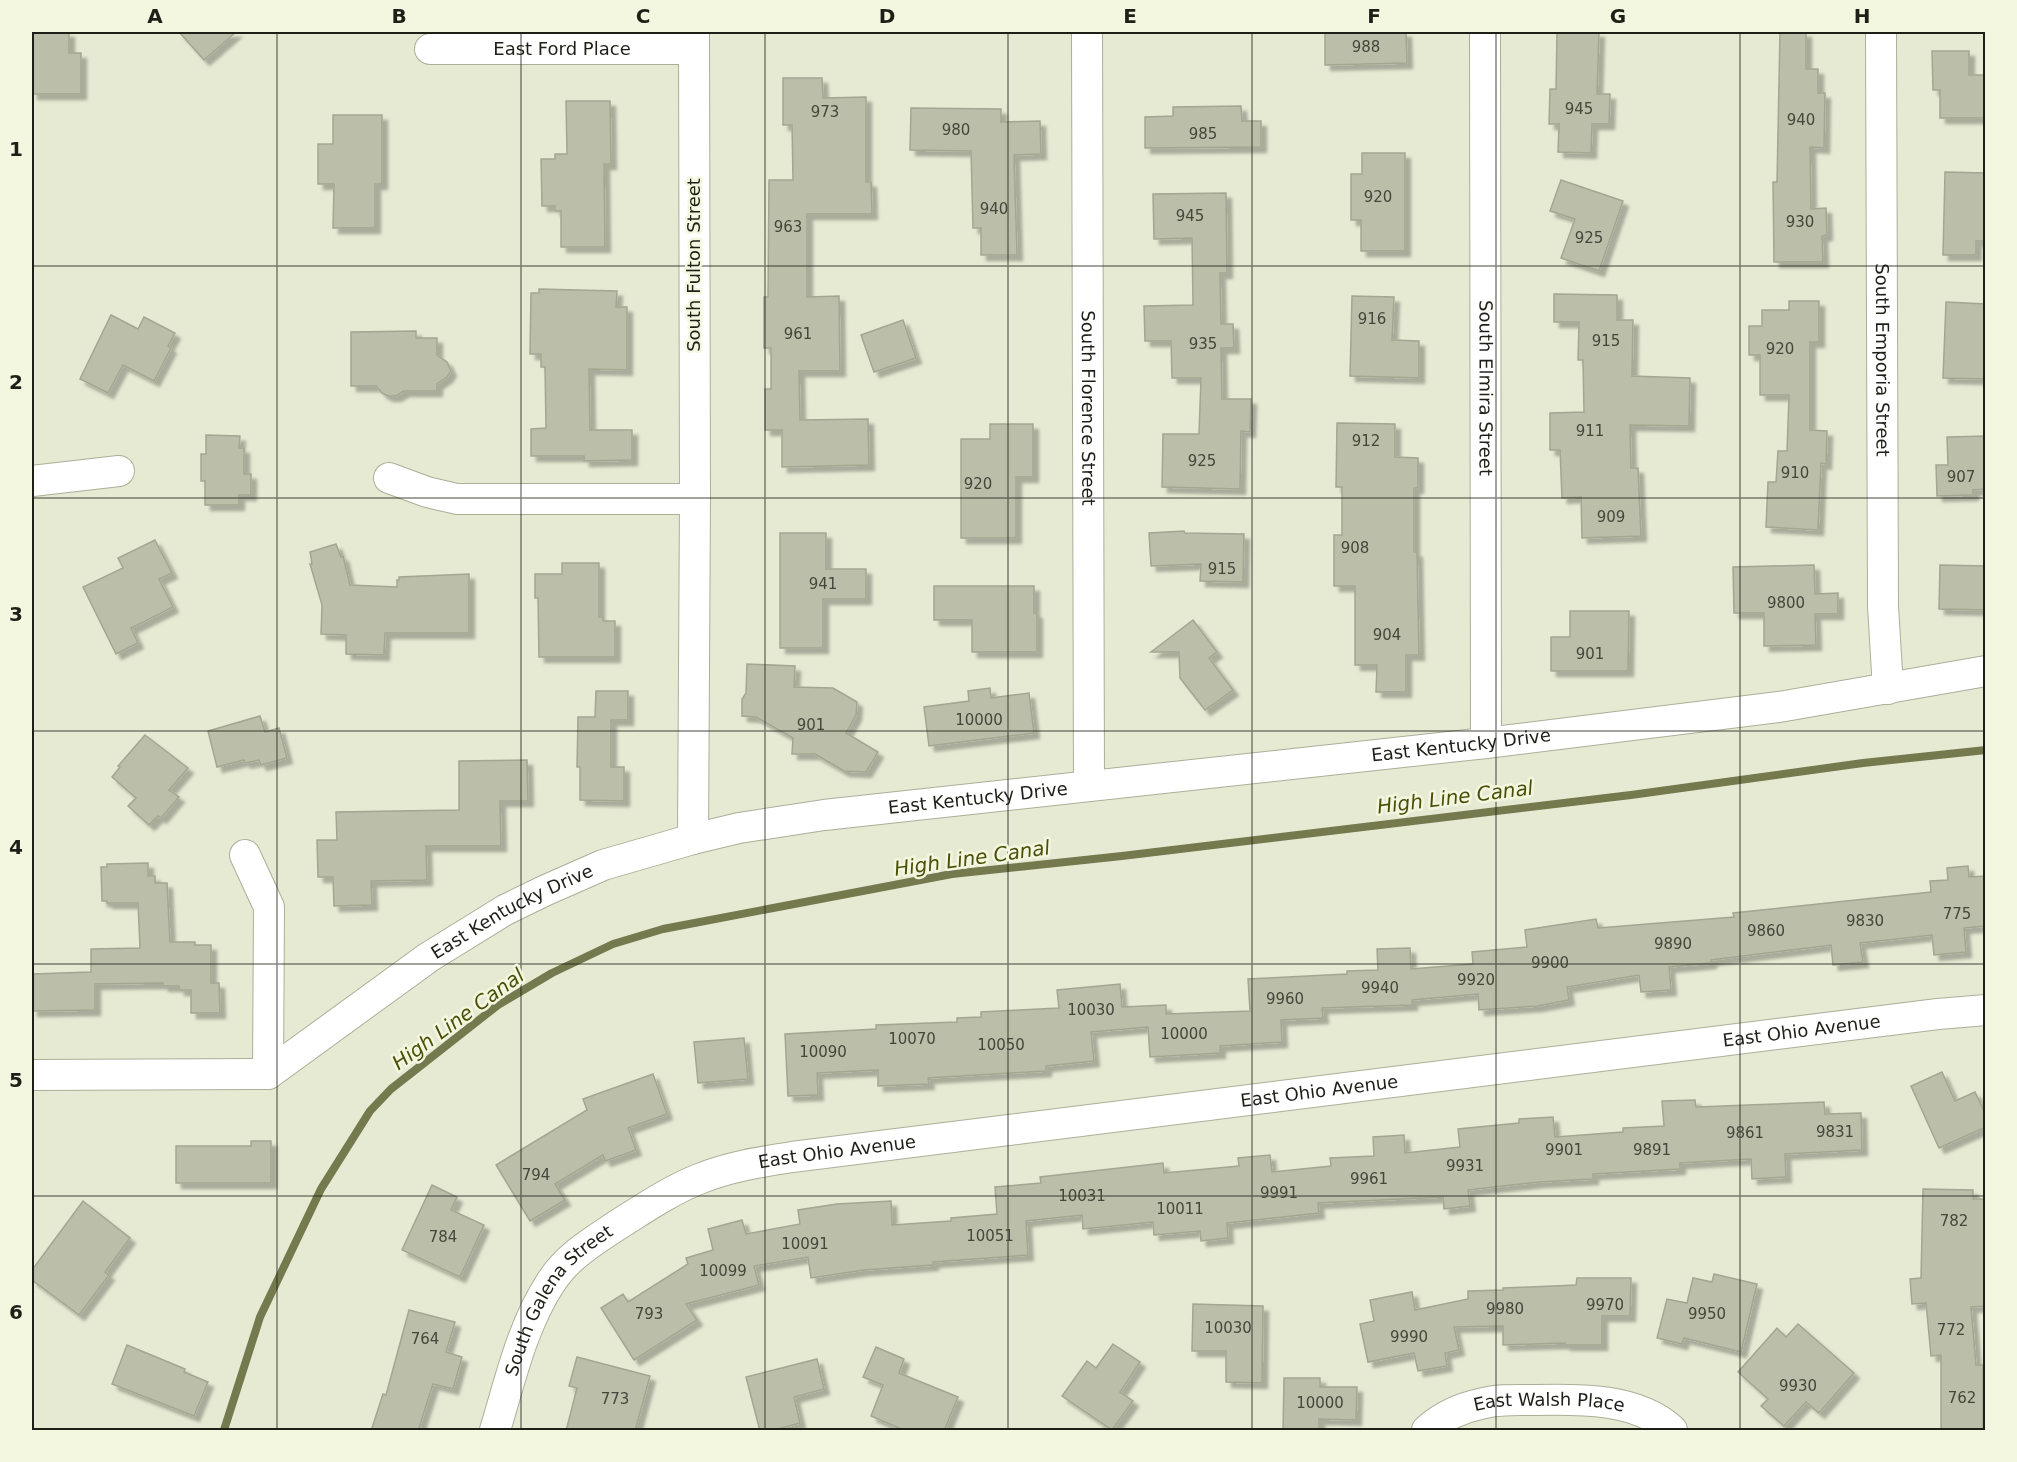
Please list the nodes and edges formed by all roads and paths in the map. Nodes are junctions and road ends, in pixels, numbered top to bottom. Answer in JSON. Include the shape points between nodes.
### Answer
{"nodes":[{"id":1,"x":1087,"y":32,"type":"edge"},
{"id":2,"x":1485,"y":32,"type":"edge"},
{"id":3,"x":1881,"y":32,"type":"edge"},
{"id":4,"x":694,"y":40,"type":"edge"},
{"id":5,"x":430,"y":50,"type":"dead end"},
{"id":6,"x":119,"y":471,"type":"dead end"},
{"id":7,"x":389,"y":478,"type":"dead end"},
{"id":8,"x":32,"y":482,"type":"edge"},
{"id":9,"x":695,"y":500,"type":"junction"},
{"id":10,"x":1986,"y":671,"type":"edge"},
{"id":11,"x":1888,"y":689,"type":"junction"},
{"id":12,"x":1486,"y":742,"type":"junction"},
{"id":13,"x":1089,"y":786,"type":"junction"},
{"id":14,"x":693,"y":838,"type":"junction"},
{"id":15,"x":245,"y":855,"type":"dead end"},
{"id":16,"x":1986,"y":1010,"type":"edge"},
{"id":17,"x":268,"y":1074,"type":"junction"},
{"id":18,"x":32,"y":1075,"type":"edge"},
{"id":19,"x":659,"y":1199,"type":"joint"},
{"id":20,"x":495,"y":1431,"type":"edge"},
{"id":21,"x":1427,"y":1431,"type":"edge"},
{"id":22,"x":1672,"y":1431,"type":"edge"}],
"edges":[{"from":1,"to":13,"type":"street","name":"South Florence Street"},
{"from":2,"to":12,"type":"street","name":"South Elmira Street"},
{"from":3,"to":11,"type":"street","name":"South Emporia Street","via":[[1883,606]]},
{"from":4,"to":5,"type":"street","name":"East Ford Place"},
{"from":4,"to":9,"type":"street","name":"South Fulton Street"},
{"from":6,"to":8,"type":"street"},
{"from":7,"to":9,"type":"street","via":[[457,500]]},
{"from":9,"to":14,"type":"street","name":"South Fulton Street"},
{"from":10,"to":11,"type":"street","name":"East Kentucky Drive"},
{"from":11,"to":12,"type":"street","name":"East Kentucky Drive","via":[[1779,707]]},
{"from":12,"to":13,"type":"street","name":"East Kentucky Drive"},
{"from":13,"to":14,"type":"street","name":"East Kentucky Drive","via":[[796,819]]},
{"from":14,"to":17,"type":"street","name":"East Kentucky Drive","via":[[603,865],[505,910],[429,957]]},
{"from":15,"to":17,"type":"street","via":[[269,907]]},
{"from":16,"to":19,"type":"street","name":"East Ohio Avenue","via":[[780,1159],[717,1173]]},
{"from":17,"to":18,"type":"street"},
{"from":19,"to":20,"type":"street","name":"South Galena Street","via":[[584,1247],[551,1281],[532,1317]]},
{"from":21,"to":22,"type":"street","name":"East Walsh Place","via":[[1453,1413],[1479,1404],[1559,1399],[1628,1408],[1649,1414]]}]}
